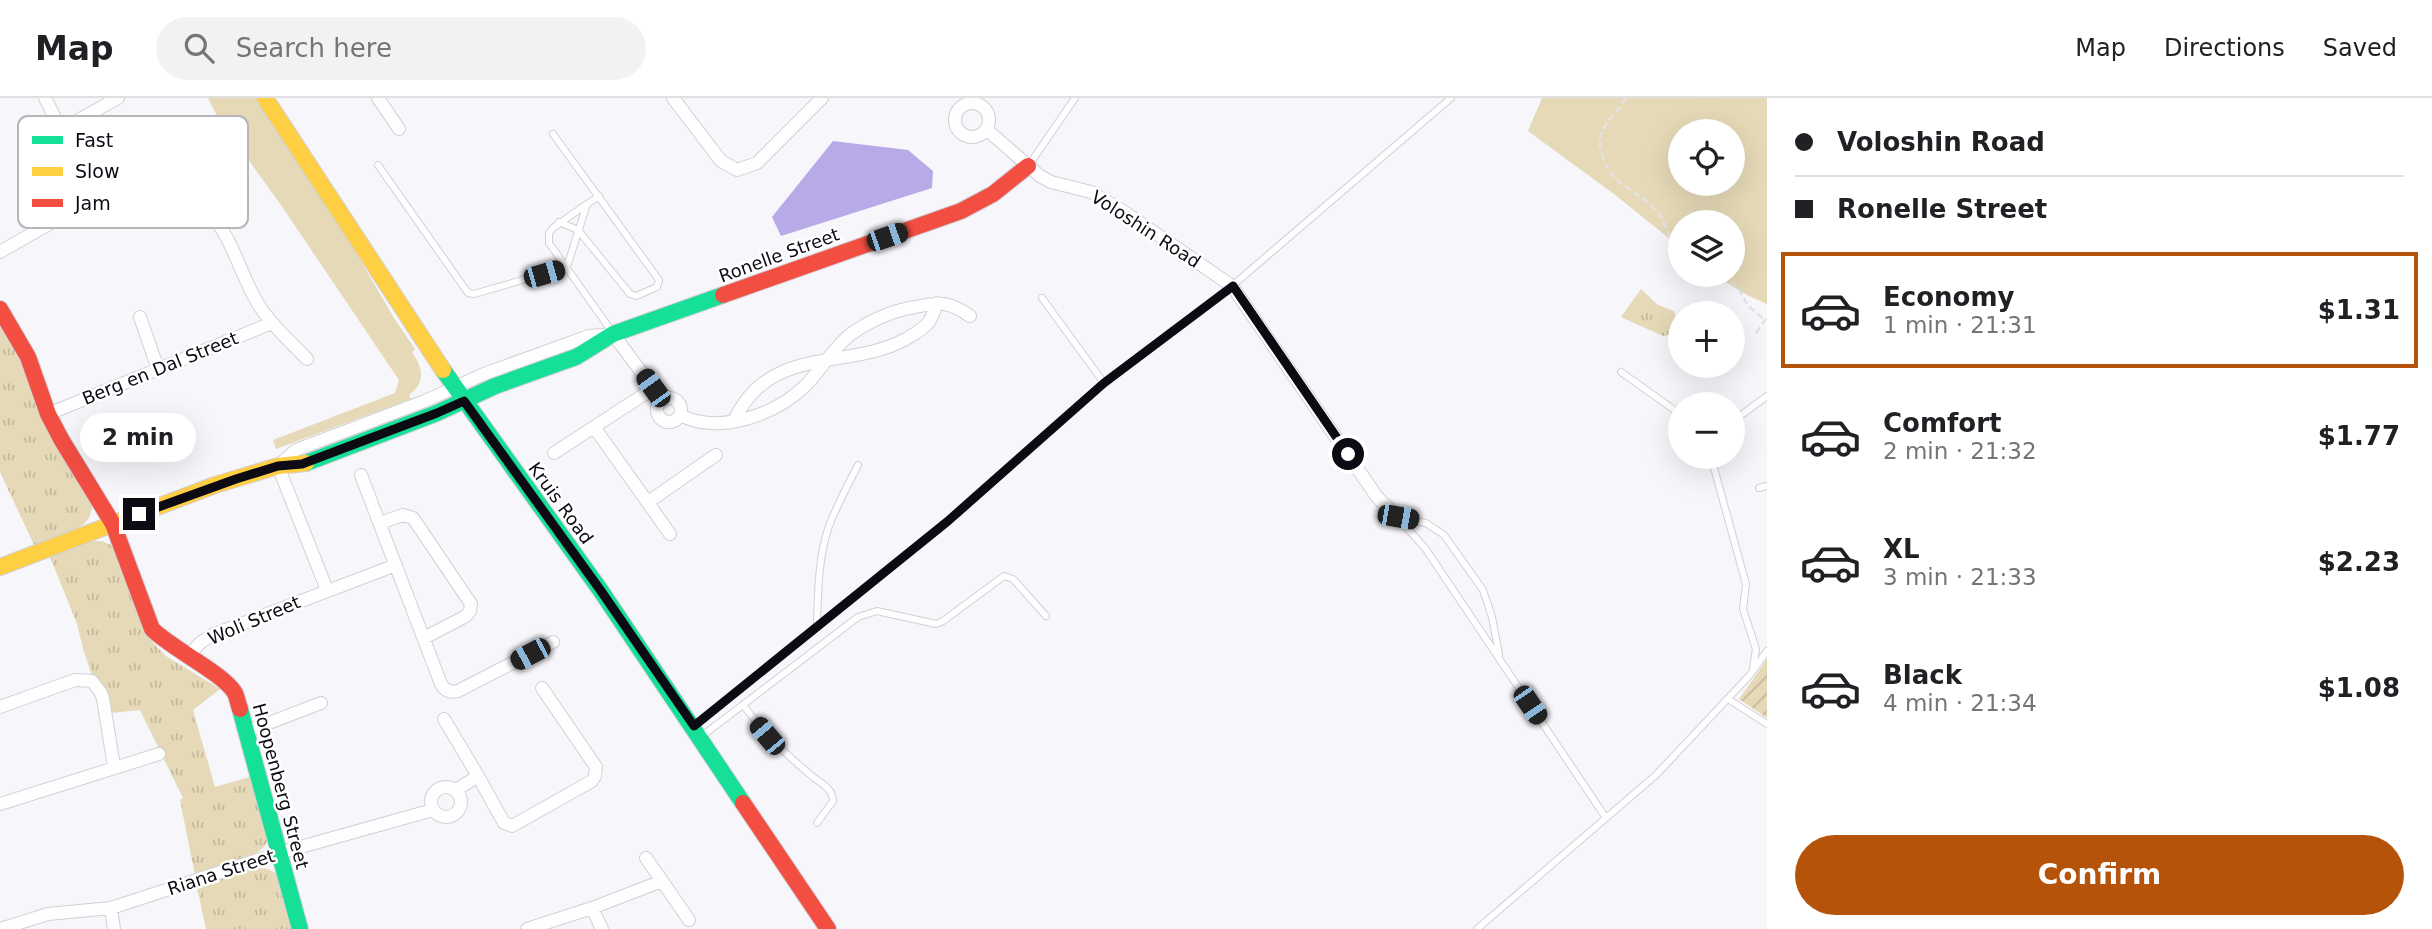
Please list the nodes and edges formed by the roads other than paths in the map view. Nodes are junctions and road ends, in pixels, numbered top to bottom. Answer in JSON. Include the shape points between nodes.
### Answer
{"nodes":[{"id":1,"x":45,"y":98,"type":"edge"},
{"id":2,"x":117,"y":98,"type":"edge"},
{"id":3,"x":265,"y":98,"type":"edge"},
{"id":4,"x":378,"y":98,"type":"edge"},
{"id":5,"x":822,"y":98,"type":"edge"},
{"id":6,"x":1075,"y":98,"type":"edge"},
{"id":7,"x":1451,"y":98,"type":"edge"},
{"id":8,"x":677,"y":100,"type":"edge"},
{"id":9,"x":957,"y":102,"type":"edge"},
{"id":10,"x":55,"y":116,"type":"edge"},
{"id":11,"x":85,"y":116,"type":"edge"},
{"id":12,"x":399,"y":130,"type":"dead end"},
{"id":13,"x":986,"y":130,"type":"junction"},
{"id":14,"x":554,"y":134,"type":"dead end"},
{"id":15,"x":378,"y":165,"type":"dead end"},
{"id":16,"x":1028,"y":166,"type":"junction"},
{"id":17,"x":599,"y":196,"type":"junction"},
{"id":18,"x":587,"y":204,"type":"junction"},
{"id":19,"x":559,"y":222,"type":"junction"},
{"id":20,"x":42,"y":228,"type":"edge"},
{"id":21,"x":221,"y":228,"type":"edge"},
{"id":22,"x":578,"y":230,"type":"junction"},
{"id":23,"x":0,"y":252,"type":"edge"},
{"id":24,"x":567,"y":267,"type":"junction"},
{"id":25,"x":1233,"y":286,"type":"junction"},
{"id":26,"x":1042,"y":298,"type":"dead end"},
{"id":27,"x":937,"y":303,"type":"junction"},
{"id":28,"x":0,"y":309,"type":"edge"},
{"id":29,"x":970,"y":316,"type":"dead end"},
{"id":30,"x":139,"y":317,"type":"dead end"},
{"id":31,"x":272,"y":323,"type":"junction"},
{"id":32,"x":613,"y":334,"type":"junction"},
{"id":33,"x":829,"y":358,"type":"junction"},
{"id":34,"x":307,"y":359,"type":"dead end"},
{"id":35,"x":158,"y":369,"type":"junction"},
{"id":36,"x":1621,"y":372,"type":"dead end"},
{"id":37,"x":1104,"y":383,"type":"junction"},
{"id":38,"x":653,"y":388,"type":"junction"},
{"id":39,"x":459,"y":394,"type":"junction"},
{"id":40,"x":1767,"y":396,"type":"edge"},
{"id":41,"x":662,"y":400,"type":"junction"},
{"id":42,"x":1668,"y":405,"type":"edge"},
{"id":43,"x":1745,"y":412,"type":"edge"},
{"id":44,"x":48,"y":414,"type":"junction"},
{"id":45,"x":680,"y":415,"type":"junction"},
{"id":46,"x":734,"y":421,"type":"junction"},
{"id":47,"x":594,"y":427,"type":"junction"},
{"id":48,"x":554,"y":453,"type":"dead end"},
{"id":49,"x":716,"y":456,"type":"dead end"},
{"id":50,"x":858,"y":465,"type":"dead end"},
{"id":51,"x":278,"y":466,"type":"junction"},
{"id":52,"x":1714,"y":469,"type":"edge"},
{"id":53,"x":361,"y":475,"type":"dead end"},
{"id":54,"x":1767,"y":486,"type":"edge"},
{"id":55,"x":1759,"y":488,"type":"dead end"},
{"id":56,"x":648,"y":502,"type":"junction"},
{"id":57,"x":1398,"y":517,"type":"junction"},
{"id":58,"x":380,"y":523,"type":"junction"},
{"id":59,"x":113,"y":524,"type":"junction"},
{"id":60,"x":670,"y":534,"type":"dead end"},
{"id":61,"x":396,"y":565,"type":"junction"},
{"id":62,"x":0,"y":567,"type":"edge"},
{"id":63,"x":327,"y":590,"type":"junction"},
{"id":64,"x":1046,"y":616,"type":"dead end"},
{"id":65,"x":817,"y":625,"type":"junction"},
{"id":66,"x":424,"y":638,"type":"junction"},
{"id":67,"x":553,"y":642,"type":"dead end"},
{"id":68,"x":1767,"y":651,"type":"edge"},
{"id":69,"x":187,"y":657,"type":"junction"},
{"id":70,"x":1500,"y":659,"type":"junction"},
{"id":71,"x":1749,"y":676,"type":"junction"},
{"id":72,"x":542,"y":688,"type":"dead end"},
{"id":73,"x":1728,"y":699,"type":"junction"},
{"id":74,"x":321,"y":703,"type":"dead end"},
{"id":75,"x":744,"y":706,"type":"junction"},
{"id":76,"x":0,"y":707,"type":"edge"},
{"id":77,"x":444,"y":719,"type":"dead end"},
{"id":78,"x":1767,"y":724,"type":"edge"},
{"id":79,"x":248,"y":731,"type":"junction"},
{"id":80,"x":697,"y":732,"type":"junction"},
{"id":81,"x":159,"y":754,"type":"dead end"},
{"id":82,"x":114,"y":766,"type":"junction"},
{"id":83,"x":478,"y":776,"type":"junction"},
{"id":84,"x":456,"y":790,"type":"junction"},
{"id":85,"x":0,"y":804,"type":"edge"},
{"id":86,"x":433,"y":810,"type":"junction"},
{"id":87,"x":1606,"y":818,"type":"junction"},
{"id":88,"x":817,"y":822,"type":"dead end"},
{"id":89,"x":279,"y":853,"type":"junction"},
{"id":90,"x":646,"y":858,"type":"dead end"},
{"id":91,"x":663,"y":881,"type":"junction"},
{"id":92,"x":111,"y":908,"type":"junction"},
{"id":93,"x":592,"y":908,"type":"junction"},
{"id":94,"x":689,"y":920,"type":"dead end"},
{"id":95,"x":1,"y":929,"type":"edge"},
{"id":96,"x":114,"y":929,"type":"edge"},
{"id":97,"x":300,"y":929,"type":"edge"},
{"id":98,"x":527,"y":929,"type":"edge"},
{"id":99,"x":602,"y":929,"type":"edge"},
{"id":100,"x":828,"y":929,"type":"edge"},
{"id":101,"x":1477,"y":929,"type":"edge"}],
"edges":[{"from":1,"to":10,"type":"street"},
{"from":2,"to":11,"type":"street"},
{"from":3,"to":39,"type":"street","name":"Kruis Road"},
{"from":4,"to":12,"type":"street"},
{"from":5,"to":8,"type":"street","via":[[757,163],[737,170],[721,161]]},
{"from":6,"to":16,"type":"lane","name":"Ronelle Street"},
{"from":7,"to":25,"type":"lane"},
{"from":9,"to":13,"type":"street","via":[[984,108],[989,118]]},
{"from":9,"to":13,"type":"street","via":[[955,120],[962,134],[972,137]]},
{"from":13,"to":16,"type":"street","name":"Voloshin Road"},
{"from":14,"to":17,"type":"lane"},
{"from":15,"to":24,"type":"lane","via":[[468,293]]},
{"from":16,"to":25,"type":"street","name":"Voloshin Road","via":[[1051,182],[1091,192]]},
{"from":16,"to":32,"type":"street","name":"Ronelle Street","via":[[993,194],[961,211]]},
{"from":17,"to":18,"type":"lane"},
{"from":17,"to":22,"type":"lane","via":[[659,280],[657,287],[630,294]]},
{"from":18,"to":19,"type":"lane"},
{"from":18,"to":22,"type":"lane"},
{"from":19,"to":22,"type":"lane"},
{"from":19,"to":24,"type":"lane","via":[[549,243]]},
{"from":20,"to":23,"type":"street"},
{"from":21,"to":31,"type":"street"},
{"from":22,"to":24,"type":"lane"},
{"from":24,"to":32,"type":"lane"},
{"from":25,"to":37,"type":"lane"},
{"from":25,"to":57,"type":"street","name":"Voloshin Road","via":[[1377,497]]},
{"from":26,"to":37,"type":"lane"},
{"from":27,"to":29,"type":"street","via":[[956,306]]},
{"from":27,"to":33,"type":"street","via":[[901,309],[869,322]]},
{"from":27,"to":33,"type":"street","via":[[926,326],[899,343],[874,352]]},
{"from":28,"to":44,"type":"street","name":"Hoopenberg Street","via":[[28,357]]},
{"from":30,"to":35,"type":"street"},
{"from":31,"to":34,"type":"street"},
{"from":31,"to":35,"type":"street","name":"Berg en Dal Street"},
{"from":32,"to":38,"type":"street"},
{"from":32,"to":39,"type":"street","name":"Ronelle Street","via":[[576,358]]},
{"from":33,"to":46,"type":"street","via":[[786,400]]},
{"from":33,"to":46,"type":"street","via":[[766,380],[745,399]]},
{"from":35,"to":44,"type":"street","name":"Berg en Dal Street"},
{"from":36,"to":42,"type":"lane"},
{"from":37,"to":65,"type":"lane","via":[[948,521]]},
{"from":38,"to":41,"type":"street"},
{"from":38,"to":47,"type":"street"},
{"from":39,"to":51,"type":"street","name":"Ronelle Street","via":[[437,413],[302,464]]},
{"from":39,"to":80,"type":"street","name":"Kruis Road"},
{"from":40,"to":43,"type":"lane"},
{"from":41,"to":45,"type":"street","via":[[677,400]]},
{"from":41,"to":45,"type":"street","via":[[657,410],[660,418],[671,422]]},
{"from":44,"to":59,"type":"street","name":"Hoopenberg Street"},
{"from":45,"to":46,"type":"street","via":[[715,423]]},
{"from":47,"to":48,"type":"street"},
{"from":47,"to":56,"type":"street"},
{"from":49,"to":56,"type":"street"},
{"from":50,"to":65,"type":"lane","via":[[835,510],[823,549]]},
{"from":51,"to":59,"type":"street","name":"Ronelle Street"},
{"from":51,"to":63,"type":"street"},
{"from":52,"to":71,"type":"lane","via":[[1746,584],[1744,609],[1756,649]]},
{"from":53,"to":58,"type":"street"},
{"from":54,"to":55,"type":"lane"},
{"from":56,"to":60,"type":"street"},
{"from":57,"to":70,"type":"lane","via":[[1425,548]]},
{"from":57,"to":70,"type":"lane","via":[[1435,528],[1468,568],[1483,590]]},
{"from":58,"to":61,"type":"street"},
{"from":58,"to":66,"type":"street","via":[[404,515],[413,518],[471,604],[469,614]]},
{"from":59,"to":62,"type":"street","name":"Ronelle Street"},
{"from":59,"to":69,"type":"street","name":"Hoopenberg Street","via":[[152,629]]},
{"from":61,"to":63,"type":"street","name":"Woli Street"},
{"from":61,"to":66,"type":"street"},
{"from":63,"to":69,"type":"street","name":"Woli Street","via":[[212,635]]},
{"from":64,"to":75,"type":"lane","via":[[1013,579],[1004,576],[936,624],[871,612],[858,617]]},
{"from":65,"to":80,"type":"lane"},
{"from":66,"to":67,"type":"street","via":[[443,687],[452,692]]},
{"from":68,"to":71,"type":"lane"},
{"from":69,"to":79,"type":"street","name":"Hoopenberg Street","via":[[232,687]]},
{"from":70,"to":87,"type":"lane"},
{"from":71,"to":73,"type":"lane"},
{"from":72,"to":83,"type":"street","via":[[596,767],[592,781],[512,825],[504,823]]},
{"from":73,"to":78,"type":"lane"},
{"from":73,"to":87,"type":"lane","via":[[1656,775]]},
{"from":74,"to":79,"type":"street"},
{"from":75,"to":80,"type":"lane"},
{"from":75,"to":88,"type":"lane","via":[[782,751],[830,791],[833,801]]},
{"from":76,"to":82,"type":"street","via":[[75,680],[92,681],[103,699]]},
{"from":77,"to":83,"type":"street"},
{"from":79,"to":89,"type":"street","name":"Hoopenberg Street"},
{"from":80,"to":100,"type":"street","name":"Kruis Road"},
{"from":81,"to":82,"type":"street"},
{"from":82,"to":85,"type":"street"},
{"from":83,"to":84,"type":"street"},
{"from":84,"to":86,"type":"street","via":[[446,786],[436,790],[430,799]]},
{"from":84,"to":86,"type":"street","via":[[461,804],[456,813],[446,817]]},
{"from":86,"to":89,"type":"street","name":"Riana Street"},
{"from":87,"to":101,"type":"lane"},
{"from":89,"to":92,"type":"street","name":"Riana Street"},
{"from":89,"to":97,"type":"street","name":"Hoopenberg Street"},
{"from":90,"to":91,"type":"street"},
{"from":91,"to":93,"type":"street"},
{"from":91,"to":94,"type":"street"},
{"from":92,"to":95,"type":"street","name":"Riana Street","via":[[48,914]]},
{"from":92,"to":96,"type":"street"},
{"from":93,"to":98,"type":"street"},
{"from":93,"to":99,"type":"street"}]}
